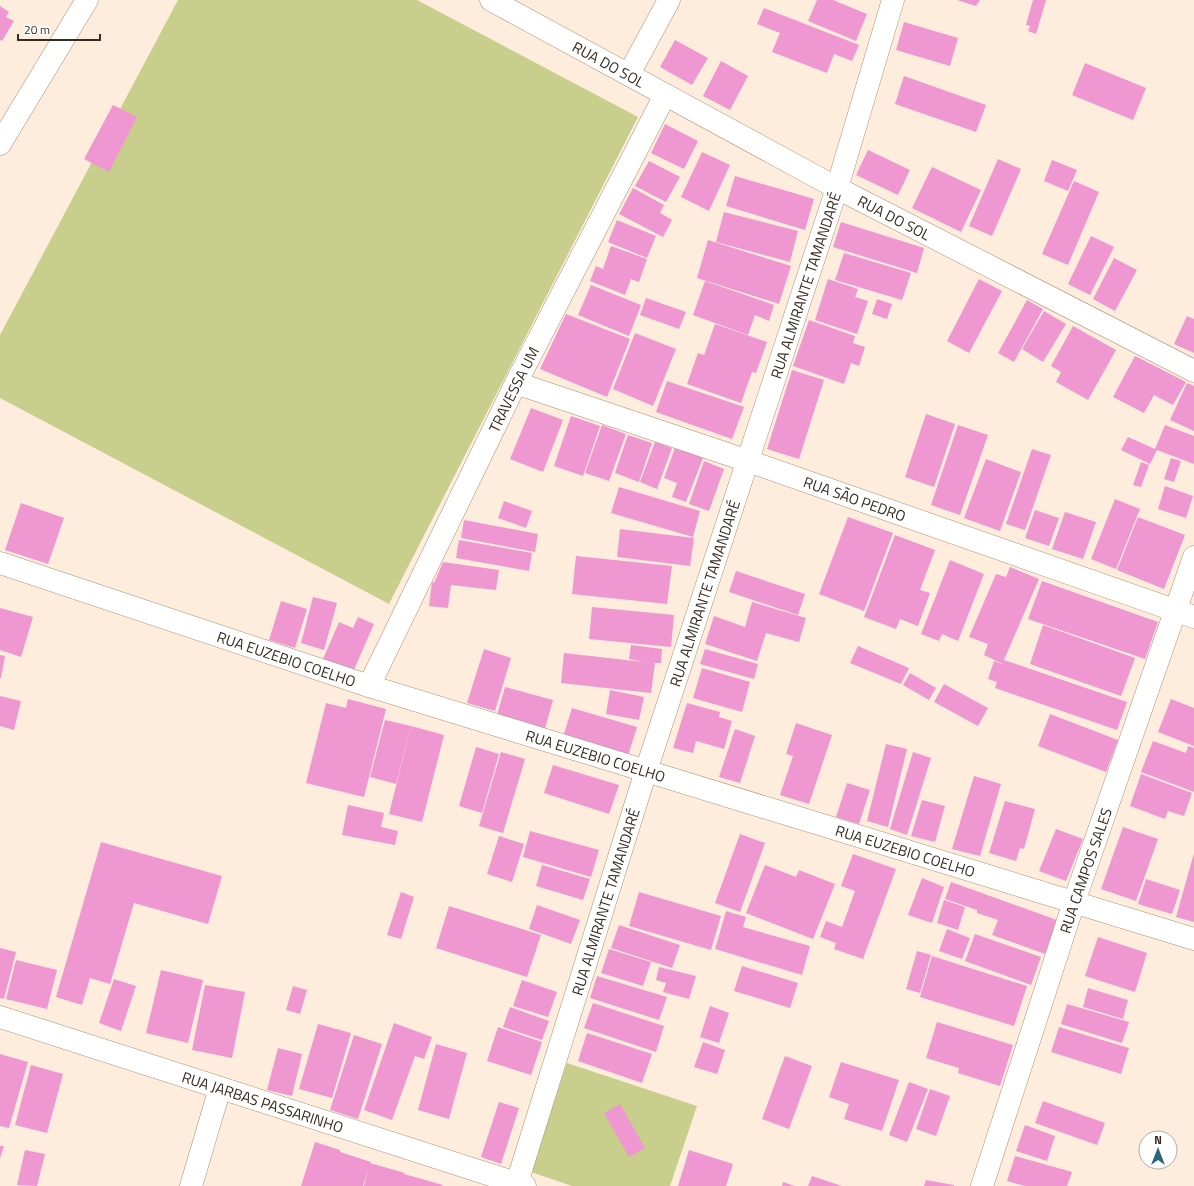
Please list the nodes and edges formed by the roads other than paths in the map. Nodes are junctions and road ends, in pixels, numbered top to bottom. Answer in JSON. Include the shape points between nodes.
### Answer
{"nodes":[{"id":1,"x":87,"y":0,"type":"edge"},
{"id":2,"x":491,"y":0,"type":"edge"},
{"id":3,"x":669,"y":0,"type":"edge"},
{"id":4,"x":893,"y":0,"type":"edge"},
{"id":5,"x":629,"y":74,"type":"junction"},
{"id":6,"x":665,"y":95,"type":"junction"},
{"id":7,"x":0,"y":144,"type":"edge"},
{"id":8,"x":837,"y":188,"type":"junction"},
{"id":9,"x":1194,"y":371,"type":"edge"},
{"id":10,"x":516,"y":383,"type":"junction"},
{"id":11,"x":748,"y":461,"type":"junction"},
{"id":12,"x":1194,"y":557,"type":"edge"},
{"id":13,"x":0,"y":563,"type":"edge"},
{"id":14,"x":1185,"y":613,"type":"edge"},
{"id":15,"x":369,"y":686,"type":"junction"},
{"id":16,"x":646,"y":771,"type":"junction"},
{"id":17,"x":1074,"y":902,"type":"junction"},
{"id":18,"x":1194,"y":939,"type":"edge"},
{"id":19,"x":0,"y":1017,"type":"edge"},
{"id":20,"x":220,"y":1088,"type":"junction"},
{"id":21,"x":520,"y":1185,"type":"edge"},
{"id":22,"x":191,"y":1186,"type":"edge"},
{"id":23,"x":982,"y":1186,"type":"edge"}],
"edges":[{"from":1,"to":7,"type":"street"},
{"from":2,"to":5,"type":"street","name":"RUA DO SOL"},
{"from":3,"to":5,"type":"street"},
{"from":4,"to":8,"type":"street","name":"RUA ALMIRANTE TAMANDARÉ"},
{"from":5,"to":6,"type":"street","name":"RUA DO SOL"},
{"from":6,"to":8,"type":"street","name":"RUA DO SOL"},
{"from":6,"to":10,"type":"street","name":"TRAVESSA UM"},
{"from":8,"to":9,"type":"street","name":"RUA DO SOL"},
{"from":8,"to":11,"type":"street","name":"RUA ALMIRANTE TAMANDARÉ"},
{"from":10,"to":11,"type":"street","name":"RUA SÃO PEDRO"},
{"from":10,"to":15,"type":"street","name":"TRAVESSA UM"},
{"from":11,"to":14,"type":"street","name":"RUA SÃO PEDRO"},
{"from":11,"to":16,"type":"street","name":"RUA ALMIRANTE TAMANDARÉ"},
{"from":12,"to":14,"type":"street","name":"RUA CAMPOS SALES"},
{"from":13,"to":15,"type":"street","name":"RUA EUZEBIO COELHO"},
{"from":14,"to":17,"type":"street","name":"RUA CAMPOS SALES"},
{"from":15,"to":16,"type":"street","name":"RUA EUZEBIO COELHO"},
{"from":16,"to":17,"type":"street","name":"RUA EUZEBIO COELHO"},
{"from":16,"to":21,"type":"street","name":"RUA ALMIRANTE TAMANDARÉ"},
{"from":17,"to":18,"type":"street","name":"RUA EUZEBIO COELHO"},
{"from":17,"to":23,"type":"street","name":"RUA CAMPOS SALES"},
{"from":19,"to":20,"type":"street","name":"RUA JARBAS PASSARINHO"},
{"from":20,"to":21,"type":"street","name":"RUA JARBAS PASSARINHO"},
{"from":20,"to":22,"type":"street"}]}
